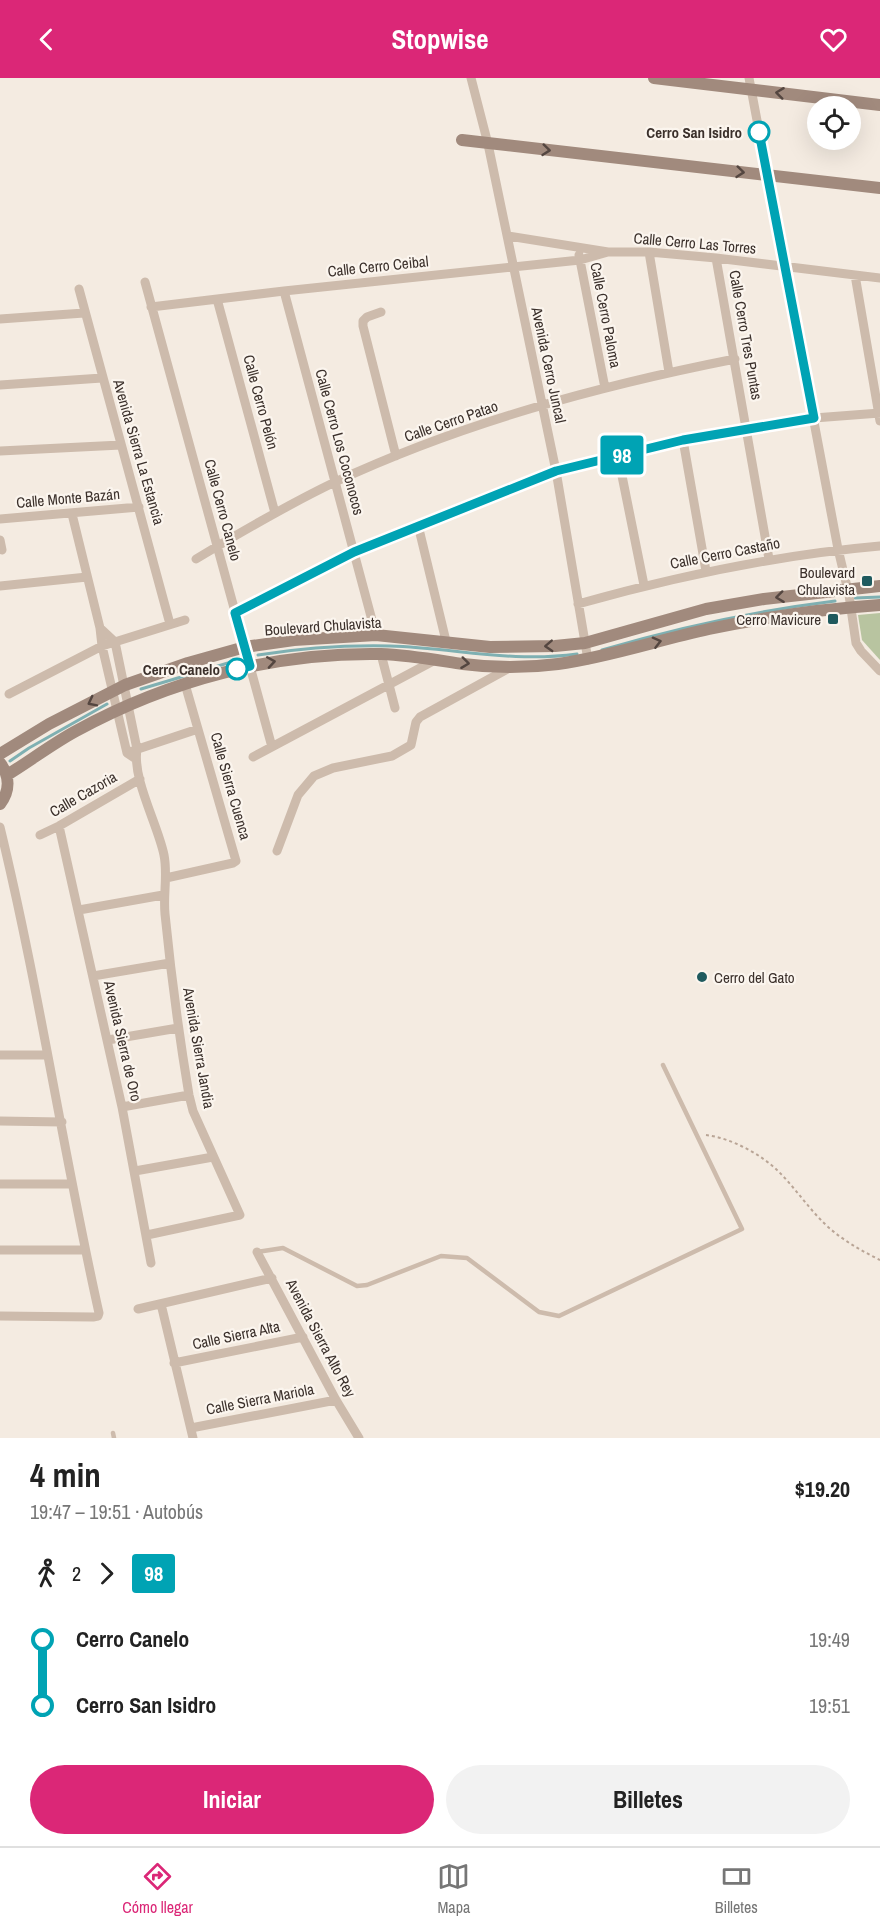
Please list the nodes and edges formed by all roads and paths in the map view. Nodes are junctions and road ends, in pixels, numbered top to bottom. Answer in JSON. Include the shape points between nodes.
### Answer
{"nodes":[{"id":1,"x":471,"y":78,"type":"edge"},
{"id":2,"x":654,"y":78,"type":"edge"},
{"id":3,"x":750,"y":84,"type":"edge"},
{"id":4,"x":880,"y":105,"type":"edge"},
{"id":5,"x":462,"y":140,"type":"dead end"},
{"id":6,"x":488,"y":144,"type":"junction"},
{"id":7,"x":766,"y":175,"type":"junction"},
{"id":8,"x":880,"y":188,"type":"edge"},
{"id":9,"x":508,"y":236,"type":"junction"},
{"id":10,"x":578,"y":247,"type":"junction"},
{"id":11,"x":608,"y":252,"type":"junction"},
{"id":12,"x":649,"y":252,"type":"junction"},
{"id":13,"x":716,"y":258,"type":"junction"},
{"id":14,"x":580,"y":260,"type":"junction"},
{"id":15,"x":783,"y":265,"type":"junction"},
{"id":16,"x":513,"y":268,"type":"junction"},
{"id":17,"x":855,"y":276,"type":"junction"},
{"id":18,"x":880,"y":278,"type":"edge"},
{"id":19,"x":145,"y":282,"type":"dead end"},
{"id":20,"x":79,"y":289,"type":"dead end"},
{"id":21,"x":284,"y":291,"type":"junction"},
{"id":22,"x":217,"y":299,"type":"junction"},
{"id":23,"x":151,"y":307,"type":"junction"},
{"id":24,"x":381,"y":312,"type":"dead end"},
{"id":25,"x":84,"y":313,"type":"junction"},
{"id":26,"x":0,"y":319,"type":"edge"},
{"id":27,"x":735,"y":359,"type":"junction"},
{"id":28,"x":669,"y":372,"type":"junction"},
{"id":29,"x":102,"y":378,"type":"junction"},
{"id":30,"x":0,"y":385,"type":"edge"},
{"id":31,"x":605,"y":388,"type":"junction"},
{"id":32,"x":542,"y":407,"type":"junction"},
{"id":33,"x":880,"y":416,"type":"edge"},
{"id":34,"x":814,"y":418,"type":"junction"},
{"id":35,"x":747,"y":428,"type":"junction"},
{"id":36,"x":683,"y":440,"type":"junction"},
{"id":37,"x":121,"y":445,"type":"junction"},
{"id":38,"x":0,"y":451,"type":"edge"},
{"id":39,"x":396,"y":456,"type":"junction"},
{"id":40,"x":618,"y":456,"type":"junction"},
{"id":41,"x":556,"y":471,"type":"junction"},
{"id":42,"x":335,"y":482,"type":"junction"},
{"id":43,"x":139,"y":507,"type":"junction"},
{"id":44,"x":275,"y":513,"type":"junction"},
{"id":45,"x":72,"y":514,"type":"junction"},
{"id":46,"x":0,"y":519,"type":"edge"},
{"id":47,"x":418,"y":525,"type":"junction"},
{"id":48,"x":217,"y":546,"type":"junction"},
{"id":49,"x":880,"y":546,"type":"edge"},
{"id":50,"x":837,"y":549,"type":"junction"},
{"id":51,"x":354,"y":552,"type":"junction"},
{"id":52,"x":196,"y":559,"type":"dead end"},
{"id":53,"x":769,"y":559,"type":"junction"},
{"id":54,"x":706,"y":571,"type":"junction"},
{"id":55,"x":87,"y":577,"type":"junction"},
{"id":56,"x":644,"y":585,"type":"junction"},
{"id":57,"x":0,"y":586,"type":"edge"},
{"id":58,"x":880,"y":586,"type":"edge"},
{"id":59,"x":848,"y":588,"type":"junction"},
{"id":60,"x":578,"y":604,"type":"junction"},
{"id":61,"x":880,"y":605,"type":"edge"},
{"id":62,"x":851,"y":607,"type":"junction"},
{"id":63,"x":235,"y":613,"type":"junction"},
{"id":64,"x":185,"y":620,"type":"dead end"},
{"id":65,"x":170,"y":624,"type":"junction"},
{"id":66,"x":100,"y":628,"type":"junction"},
{"id":67,"x":376,"y":635,"type":"junction"},
{"id":68,"x":446,"y":641,"type":"junction"},
{"id":69,"x":115,"y":642,"type":"junction"},
{"id":70,"x":585,"y":643,"type":"junction"},
{"id":71,"x":102,"y":646,"type":"junction"},
{"id":72,"x":245,"y":647,"type":"junction"},
{"id":73,"x":381,"y":654,"type":"junction"},
{"id":74,"x":437,"y":659,"type":"junction"},
{"id":75,"x":588,"y":660,"type":"junction"},
{"id":76,"x":250,"y":666,"type":"junction"},
{"id":77,"x":513,"y":666,"type":"junction"},
{"id":78,"x":880,"y":671,"type":"edge"},
{"id":79,"x":185,"y":684,"type":"junction"},
{"id":80,"x":390,"y":685,"type":"junction"},
{"id":81,"x":125,"y":686,"type":"junction"},
{"id":82,"x":113,"y":691,"type":"junction"},
{"id":83,"x":9,"y":694,"type":"dead end"},
{"id":84,"x":128,"y":705,"type":"junction"},
{"id":85,"x":395,"y":708,"type":"dead end"},
{"id":86,"x":116,"y":711,"type":"junction"},
{"id":87,"x":198,"y":729,"type":"junction"},
{"id":88,"x":272,"y":747,"type":"junction"},
{"id":89,"x":0,"y":754,"type":"edge"},
{"id":90,"x":136,"y":754,"type":"junction"},
{"id":91,"x":252,"y":757,"type":"dead end"},
{"id":92,"x":0,"y":763,"type":"edge"},
{"id":93,"x":7,"y":775,"type":"junction"},
{"id":94,"x":140,"y":779,"type":"junction"},
{"id":95,"x":0,"y":804,"type":"edge"},
{"id":96,"x":59,"y":826,"type":"junction"},
{"id":97,"x":0,"y":827,"type":"edge"},
{"id":98,"x":40,"y":835,"type":"dead end"},
{"id":99,"x":277,"y":851,"type":"dead end"},
{"id":100,"x":3,"y":857,"type":"edge"},
{"id":101,"x":166,"y":878,"type":"junction"},
{"id":102,"x":163,"y":895,"type":"junction"},
{"id":103,"x":79,"y":910,"type":"junction"},
{"id":104,"x":170,"y":963,"type":"junction"},
{"id":105,"x":93,"y":976,"type":"junction"},
{"id":106,"x":178,"y":1028,"type":"junction"},
{"id":107,"x":108,"y":1040,"type":"junction"},
{"id":108,"x":0,"y":1055,"type":"edge"},
{"id":109,"x":46,"y":1055,"type":"junction"},
{"id":110,"x":663,"y":1065,"type":"dead end"},
{"id":111,"x":189,"y":1095,"type":"junction"},
{"id":112,"x":122,"y":1107,"type":"junction"},
{"id":113,"x":0,"y":1121,"type":"edge"},
{"id":114,"x":62,"y":1122,"type":"junction"},
{"id":115,"x":697,"y":1134,"type":"junction"},
{"id":116,"x":213,"y":1156,"type":"junction"},
{"id":117,"x":135,"y":1171,"type":"junction"},
{"id":118,"x":0,"y":1184,"type":"edge"},
{"id":119,"x":72,"y":1184,"type":"junction"},
{"id":120,"x":147,"y":1235,"type":"junction"},
{"id":121,"x":0,"y":1250,"type":"edge"},
{"id":122,"x":85,"y":1250,"type":"junction"},
{"id":123,"x":257,"y":1252,"type":"joint"},
{"id":124,"x":880,"y":1260,"type":"edge"},
{"id":125,"x":151,"y":1263,"type":"dead end"},
{"id":126,"x":272,"y":1278,"type":"junction"},
{"id":127,"x":161,"y":1304,"type":"junction"},
{"id":128,"x":138,"y":1309,"type":"dead end"},
{"id":129,"x":0,"y":1316,"type":"edge"},
{"id":130,"x":303,"y":1337,"type":"junction"},
{"id":131,"x":174,"y":1363,"type":"junction"},
{"id":132,"x":336,"y":1400,"type":"junction"},
{"id":133,"x":190,"y":1428,"type":"junction"},
{"id":134,"x":193,"y":1438,"type":"edge"},
{"id":135,"x":359,"y":1438,"type":"edge"}],
"edges":[{"from":1,"to":6,"type":"street","name":"Avenida Cerro Juncal"},
{"from":2,"to":3,"type":"street"},
{"from":4,"to":3,"type":"street","one_way":true},
{"from":3,"to":7,"type":"street"},
{"from":5,"to":6,"type":"street"},
{"from":6,"to":7,"type":"street","one_way":true},
{"from":6,"to":9,"type":"street","name":"Avenida Cerro Juncal"},
{"from":7,"to":8,"type":"street"},
{"from":7,"to":15,"type":"street"},
{"from":9,"to":10,"type":"street","name":"Calle Cerro Las Torres"},
{"from":9,"to":16,"type":"street","name":"Avenida Cerro Juncal"},
{"from":10,"to":11,"type":"street","name":"Calle Cerro Las Torres"},
{"from":10,"to":14,"type":"street","name":"Calle Cerro Paloma"},
{"from":11,"to":12,"type":"street","name":"Calle Cerro Las Torres"},
{"from":11,"to":14,"type":"street","name":"Calle Cerro Ceibal"},
{"from":12,"to":13,"type":"street","name":"Calle Cerro Las Torres"},
{"from":12,"to":28,"type":"street"},
{"from":13,"to":15,"type":"street","name":"Calle Cerro Las Torres"},
{"from":13,"to":27,"type":"street","name":"Calle Cerro Tres Puntas"},
{"from":14,"to":16,"type":"street","name":"Calle Cerro Ceibal"},
{"from":14,"to":31,"type":"street","name":"Calle Cerro Paloma"},
{"from":15,"to":17,"type":"street","name":"Calle Cerro Las Torres"},
{"from":15,"to":34,"type":"street"},
{"from":16,"to":21,"type":"street","name":"Calle Cerro Ceibal"},
{"from":16,"to":32,"type":"street","name":"Avenida Cerro Juncal"},
{"from":17,"to":18,"type":"street","name":"Calle Cerro Las Torres"},
{"from":17,"to":33,"type":"street"},
{"from":19,"to":23,"type":"street","name":"Calle Cerro Canelo"},
{"from":20,"to":25,"type":"street","name":"Avenida Sierra La Estancia"},
{"from":21,"to":22,"type":"street","name":"Calle Cerro Ceibal"},
{"from":21,"to":42,"type":"street","name":"Calle Cerro Los Coconocos"},
{"from":22,"to":23,"type":"street","name":"Calle Cerro Ceibal"},
{"from":22,"to":44,"type":"street","name":"Calle Cerro Pelón"},
{"from":23,"to":48,"type":"street","name":"Calle Cerro Canelo"},
{"from":24,"to":39,"type":"street","via":[[367,317],[363,326]]},
{"from":25,"to":26,"type":"street"},
{"from":25,"to":29,"type":"street","name":"Avenida Sierra La Estancia"},
{"from":27,"to":28,"type":"street","name":"Calle Cerro Patao"},
{"from":27,"to":35,"type":"street","name":"Calle Cerro Tres Puntas"},
{"from":28,"to":31,"type":"street","name":"Calle Cerro Patao"},
{"from":29,"to":30,"type":"street"},
{"from":29,"to":37,"type":"street","name":"Avenida Sierra La Estancia"},
{"from":31,"to":32,"type":"street","name":"Calle Cerro Patao"},
{"from":32,"to":39,"type":"street","name":"Calle Cerro Patao","via":[[469,428]]},
{"from":32,"to":41,"type":"street","name":"Avenida Cerro Juncal"},
{"from":33,"to":34,"type":"street"},
{"from":34,"to":35,"type":"street"},
{"from":34,"to":50,"type":"street"},
{"from":35,"to":36,"type":"street"},
{"from":35,"to":53,"type":"street","name":"Calle Cerro Tres Puntas"},
{"from":36,"to":40,"type":"street"},
{"from":36,"to":54,"type":"street"},
{"from":37,"to":38,"type":"street"},
{"from":37,"to":43,"type":"street","name":"Avenida Sierra La Estancia"},
{"from":39,"to":42,"type":"street","name":"Calle Cerro Patao"},
{"from":40,"to":41,"type":"street"},
{"from":40,"to":56,"type":"street"},
{"from":41,"to":47,"type":"street"},
{"from":41,"to":60,"type":"street","name":"Avenida Cerro Juncal"},
{"from":42,"to":44,"type":"street","name":"Calle Cerro Patao"},
{"from":42,"to":51,"type":"street","name":"Calle Cerro Los Coconocos"},
{"from":43,"to":45,"type":"street","name":"Calle Monte Bazán"},
{"from":43,"to":65,"type":"street","name":"Avenida Sierra La Estancia"},
{"from":44,"to":48,"type":"street","name":"Calle Cerro Patao"},
{"from":45,"to":46,"type":"street","name":"Calle Monte Bazán"},
{"from":45,"to":55,"type":"street"},
{"from":47,"to":51,"type":"street"},
{"from":47,"to":68,"type":"street"},
{"from":48,"to":52,"type":"street","name":"Calle Cerro Patao"},
{"from":48,"to":63,"type":"street","name":"Calle Cerro Canelo"},
{"from":49,"to":50,"type":"street","name":"Calle Cerro Castaño"},
{"from":50,"to":53,"type":"street","name":"Calle Cerro Castaño"},
{"from":50,"to":59,"type":"street"},
{"from":51,"to":63,"type":"street"},
{"from":51,"to":67,"type":"street","name":"Calle Cerro Los Coconocos"},
{"from":53,"to":54,"type":"street","name":"Calle Cerro Castaño"},
{"from":54,"to":56,"type":"street","name":"Calle Cerro Castaño"},
{"from":55,"to":57,"type":"street"},
{"from":55,"to":66,"type":"street"},
{"from":56,"to":60,"type":"street","name":"Calle Cerro Castaño"},
{"from":58,"to":59,"type":"street","name":"Boulevard Chulavista"},
{"from":59,"to":62,"type":"street"},
{"from":59,"to":70,"type":"street","name":"Boulevard Chulavista","one_way":true,"via":[[706,609]]},
{"from":60,"to":70,"type":"street","name":"Avenida Cerro Juncal"},
{"from":61,"to":62,"type":"street","name":"Boulevard Chulavista"},
{"from":75,"to":62,"type":"street","name":"Boulevard Chulavista","one_way":true,"via":[[709,629]]},
{"from":62,"to":78,"type":"street","via":[[856,643]]},
{"from":63,"to":72,"type":"street","name":"Calle Cerro Canelo"},
{"from":64,"to":65,"type":"street"},
{"from":65,"to":69,"type":"street"},
{"from":66,"to":69,"type":"street"},
{"from":66,"to":71,"type":"street"},
{"from":67,"to":68,"type":"street","name":"Boulevard Chulavista"},
{"from":67,"to":72,"type":"street","name":"Boulevard Chulavista"},
{"from":70,"to":68,"type":"street","name":"Boulevard Chulavista","one_way":true,"via":[[490,647]]},
{"from":69,"to":71,"type":"street"},
{"from":69,"to":81,"type":"street","name":"Avenida Sierra Jandia"},
{"from":70,"to":75,"type":"street","name":"Avenida Cerro Juncal"},
{"from":71,"to":82,"type":"street"},
{"from":71,"to":83,"type":"street"},
{"from":72,"to":76,"type":"street","name":"Calle Cerro Canelo"},
{"from":72,"to":81,"type":"street","name":"Boulevard Chulavista"},
{"from":73,"to":74,"type":"street","name":"Boulevard Chulavista"},
{"from":76,"to":73,"type":"street","name":"Boulevard Chulavista","one_way":true,"via":[[298,658]]},
{"from":73,"to":80,"type":"street"},
{"from":74,"to":77,"type":"street","name":"Boulevard Chulavista","one_way":true},
{"from":74,"to":80,"type":"street"},
{"from":75,"to":77,"type":"street","name":"Boulevard Chulavista"},
{"from":76,"to":79,"type":"street","name":"Boulevard Chulavista"},
{"from":76,"to":88,"type":"street","name":"Calle Cerro Canelo"},
{"from":77,"to":99,"type":"street","via":[[420,717],[411,745],[392,756],[333,768],[314,776],[298,795]]},
{"from":79,"to":84,"type":"street","name":"Boulevard Chulavista"},
{"from":79,"to":87,"type":"street","name":"Calle Sierra Cuenca"},
{"from":80,"to":85,"type":"street"},
{"from":80,"to":88,"type":"street"},
{"from":81,"to":82,"type":"street","name":"Boulevard Chulavista"},
{"from":81,"to":84,"type":"street","name":"Avenida Sierra Jandia"},
{"from":82,"to":86,"type":"street"},
{"from":82,"to":89,"type":"street","name":"Boulevard Chulavista","one_way":true},
{"from":84,"to":86,"type":"street","name":"Boulevard Chulavista"},
{"from":84,"to":90,"type":"street","name":"Avenida Sierra Jandia"},
{"from":86,"to":90,"type":"street","via":[[127,753]]},
{"from":86,"to":93,"type":"street","name":"Boulevard Chulavista","via":[[74,732]]},
{"from":87,"to":90,"type":"street"},
{"from":87,"to":101,"type":"street","name":"Calle Sierra Cuenca","via":[[236,861]]},
{"from":88,"to":91,"type":"street"},
{"from":90,"to":94,"type":"street","name":"Avenida Sierra Jandia"},
{"from":92,"to":93,"type":"street"},
{"from":93,"to":95,"type":"street","via":[[6,793]]},
{"from":94,"to":96,"type":"street","name":"Calle Cazoria"},
{"from":94,"to":101,"type":"street","name":"Avenida Sierra Jandia","via":[[164,853]]},
{"from":96,"to":98,"type":"street","name":"Calle Cazoria"},
{"from":96,"to":103,"type":"street","name":"Avenida Sierra de Oro"},
{"from":97,"to":100,"type":"street"},
{"from":100,"to":109,"type":"street"},
{"from":101,"to":102,"type":"street","name":"Avenida Sierra Jandia"},
{"from":102,"to":103,"type":"street"},
{"from":102,"to":104,"type":"street","name":"Avenida Sierra Jandia"},
{"from":103,"to":105,"type":"street","name":"Avenida Sierra de Oro"},
{"from":104,"to":105,"type":"street"},
{"from":104,"to":106,"type":"street","name":"Avenida Sierra Jandia"},
{"from":105,"to":107,"type":"street","name":"Avenida Sierra de Oro"},
{"from":106,"to":107,"type":"street"},
{"from":106,"to":111,"type":"street","name":"Avenida Sierra Jandia"},
{"from":107,"to":112,"type":"street","name":"Avenida Sierra de Oro"},
{"from":108,"to":109,"type":"street"},
{"from":109,"to":114,"type":"street"},
{"from":110,"to":115,"type":"lane"},
{"from":111,"to":112,"type":"street"},
{"from":111,"to":116,"type":"street","name":"Avenida Sierra Jandia"},
{"from":112,"to":117,"type":"street","name":"Avenida Sierra de Oro"},
{"from":113,"to":114,"type":"street"},
{"from":114,"to":119,"type":"street"},
{"from":115,"to":123,"type":"lane","via":[[742,1229],[559,1316],[539,1312],[467,1258],[441,1256],[357,1286],[283,1248]]},
{"from":115,"to":124,"type":"path","via":[[717,1136],[749,1150],[778,1171],[825,1224],[852,1247]]},
{"from":116,"to":117,"type":"street"},
{"from":116,"to":120,"type":"street","name":"Avenida Sierra Jandia","via":[[240,1215]]},
{"from":117,"to":120,"type":"street","name":"Avenida Sierra de Oro"},
{"from":118,"to":119,"type":"street"},
{"from":119,"to":122,"type":"street"},
{"from":120,"to":125,"type":"street","name":"Avenida Sierra de Oro"},
{"from":121,"to":122,"type":"street"},
{"from":122,"to":129,"type":"street","via":[[98,1316]]},
{"from":123,"to":126,"type":"street","name":"Avenida Sierra Alto Rey"},
{"from":126,"to":127,"type":"street"},
{"from":126,"to":130,"type":"street","name":"Avenida Sierra Alto Rey"},
{"from":127,"to":128,"type":"street"},
{"from":127,"to":131,"type":"street"},
{"from":130,"to":131,"type":"street","name":"Calle Sierra Alta"},
{"from":130,"to":132,"type":"street","name":"Avenida Sierra Alto Rey"},
{"from":131,"to":133,"type":"street"},
{"from":132,"to":133,"type":"street","name":"Calle Sierra Mariola"},
{"from":132,"to":135,"type":"street","name":"Avenida Sierra Alto Rey"},
{"from":133,"to":134,"type":"street"}]}
